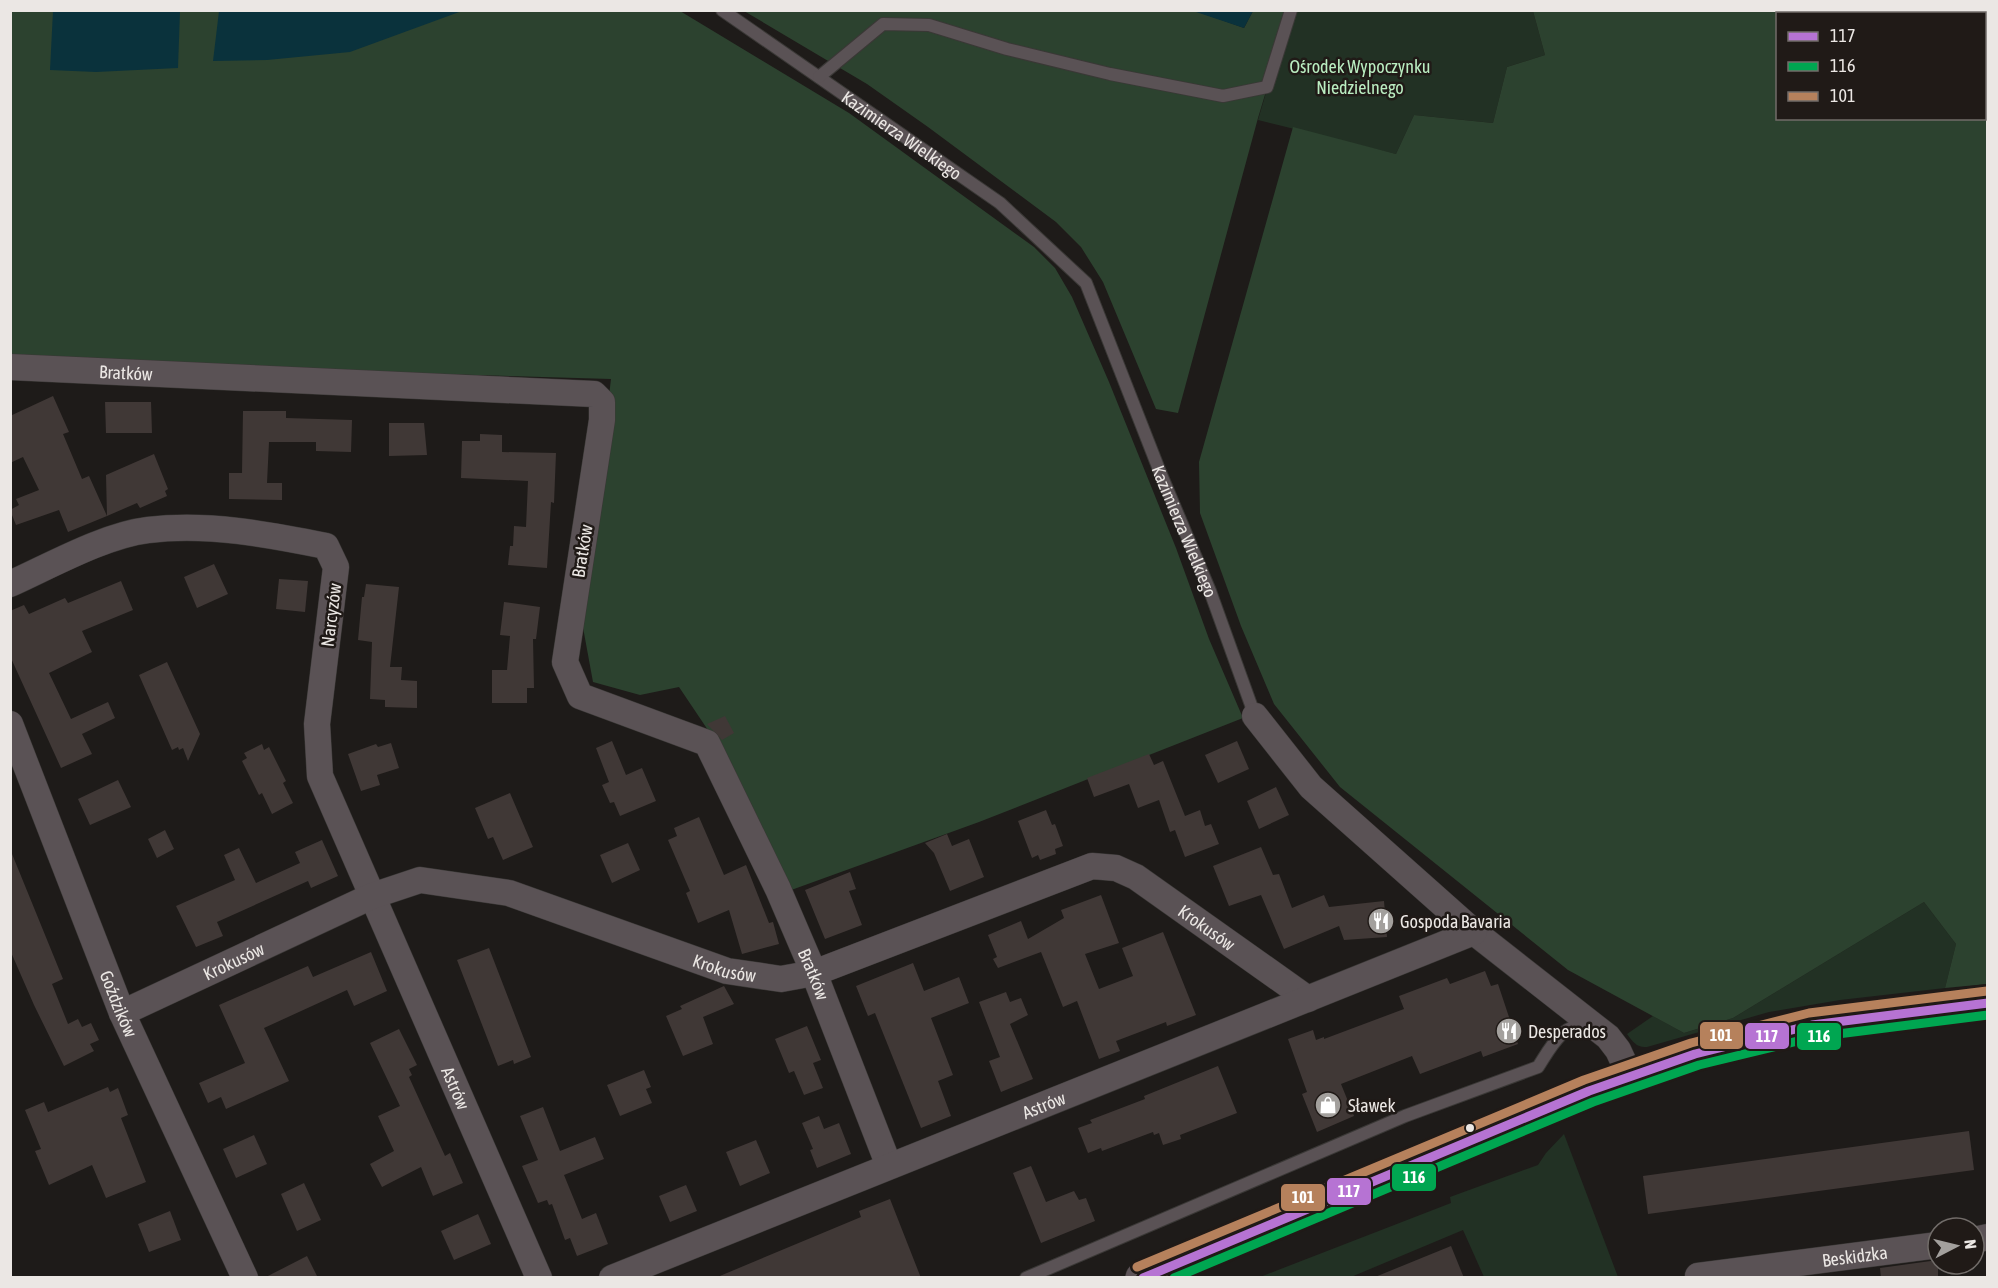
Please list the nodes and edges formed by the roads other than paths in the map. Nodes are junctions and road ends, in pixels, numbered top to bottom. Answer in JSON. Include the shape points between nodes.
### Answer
{"nodes":[{"id":1,"x":722,"y":10,"type":"edge"},
{"id":2,"x":1291,"y":10,"type":"edge"},
{"id":3,"x":819,"y":77,"type":"junction"},
{"id":4,"x":10,"y":367,"type":"edge"},
{"id":5,"x":10,"y":584,"type":"edge"},
{"id":6,"x":1255,"y":717,"type":"joint"},
{"id":7,"x":10,"y":724,"type":"edge"},
{"id":8,"x":372,"y":896,"type":"junction"},
{"id":9,"x":1474,"y":932,"type":"junction"},
{"id":10,"x":814,"y":973,"type":"junction"},
{"id":11,"x":1308,"y":999,"type":"junction"},
{"id":12,"x":1988,"y":1003,"type":"edge"},
{"id":13,"x":122,"y":1013,"type":"junction"},
{"id":14,"x":1592,"y":1024,"type":"junction"},
{"id":15,"x":1630,"y":1076,"type":"junction"},
{"id":16,"x":889,"y":1166,"type":"junction"},
{"id":17,"x":1926,"y":1247,"type":"edge"},
{"id":18,"x":1698,"y":1276,"type":"edge"},
{"id":19,"x":245,"y":1278,"type":"edge"},
{"id":20,"x":539,"y":1278,"type":"edge"},
{"id":21,"x":612,"y":1278,"type":"edge"},
{"id":22,"x":1026,"y":1278,"type":"edge"},
{"id":23,"x":1142,"y":1278,"type":"edge"}],
"edges":[{"from":1,"to":3,"type":"lane","name":"Kazimierza Wielkiego"},
{"from":2,"to":3,"type":"lane","via":[[1267,87],[1223,96],[1018,52],[930,24],[883,24]]},
{"from":3,"to":6,"type":"lane","name":"Kazimierza Wielkiego","via":[[1000,203],[1086,284],[1210,591]]},
{"from":4,"to":10,"type":"street","name":"Bratków","via":[[594,394],[602,402],[602,420],[565,662],[580,696],[707,743]]},
{"from":5,"to":8,"type":"street","name":"Narcyzów","via":[[101,543],[146,530],[205,528],[257,532],[326,546],[336,567],[317,724],[320,776]]},
{"from":6,"to":9,"type":"street","name":"Kazimierza Wielkiego","via":[[1311,787]]},
{"from":7,"to":13,"type":"street","name":"Goździków"},
{"from":8,"to":10,"type":"street","name":"Krokusów","via":[[420,880],[510,893],[727,971],[781,980]]},
{"from":8,"to":13,"type":"street","name":"Krokusów"},
{"from":8,"to":20,"type":"street","name":"Astrów"},
{"from":9,"to":11,"type":"street","name":"Astrów"},
{"from":9,"to":14,"type":"street","name":"Kazimierza Wielkiego"},
{"from":10,"to":11,"type":"street","name":"Krokusów","via":[[1092,866],[1116,868],[1136,877]]},
{"from":10,"to":16,"type":"street","name":"Bratków"},
{"from":11,"to":16,"type":"street","name":"Astrów"},
{"from":12,"to":15,"type":"main road","via":[[1812,1025],[1695,1054]]},
{"from":13,"to":19,"type":"street","name":"Goździków"},
{"from":14,"to":15,"type":"street","name":"Kazimierza Wielkiego","via":[[1618,1050]]},
{"from":14,"to":22,"type":"lane","via":[[1576,1023],[1566,1029],[1538,1067],[1405,1116]]},
{"from":15,"to":23,"type":"main road"},
{"from":16,"to":21,"type":"street","name":"Astrów"},
{"from":17,"to":18,"type":"street","name":"Beskidzka"}]}
